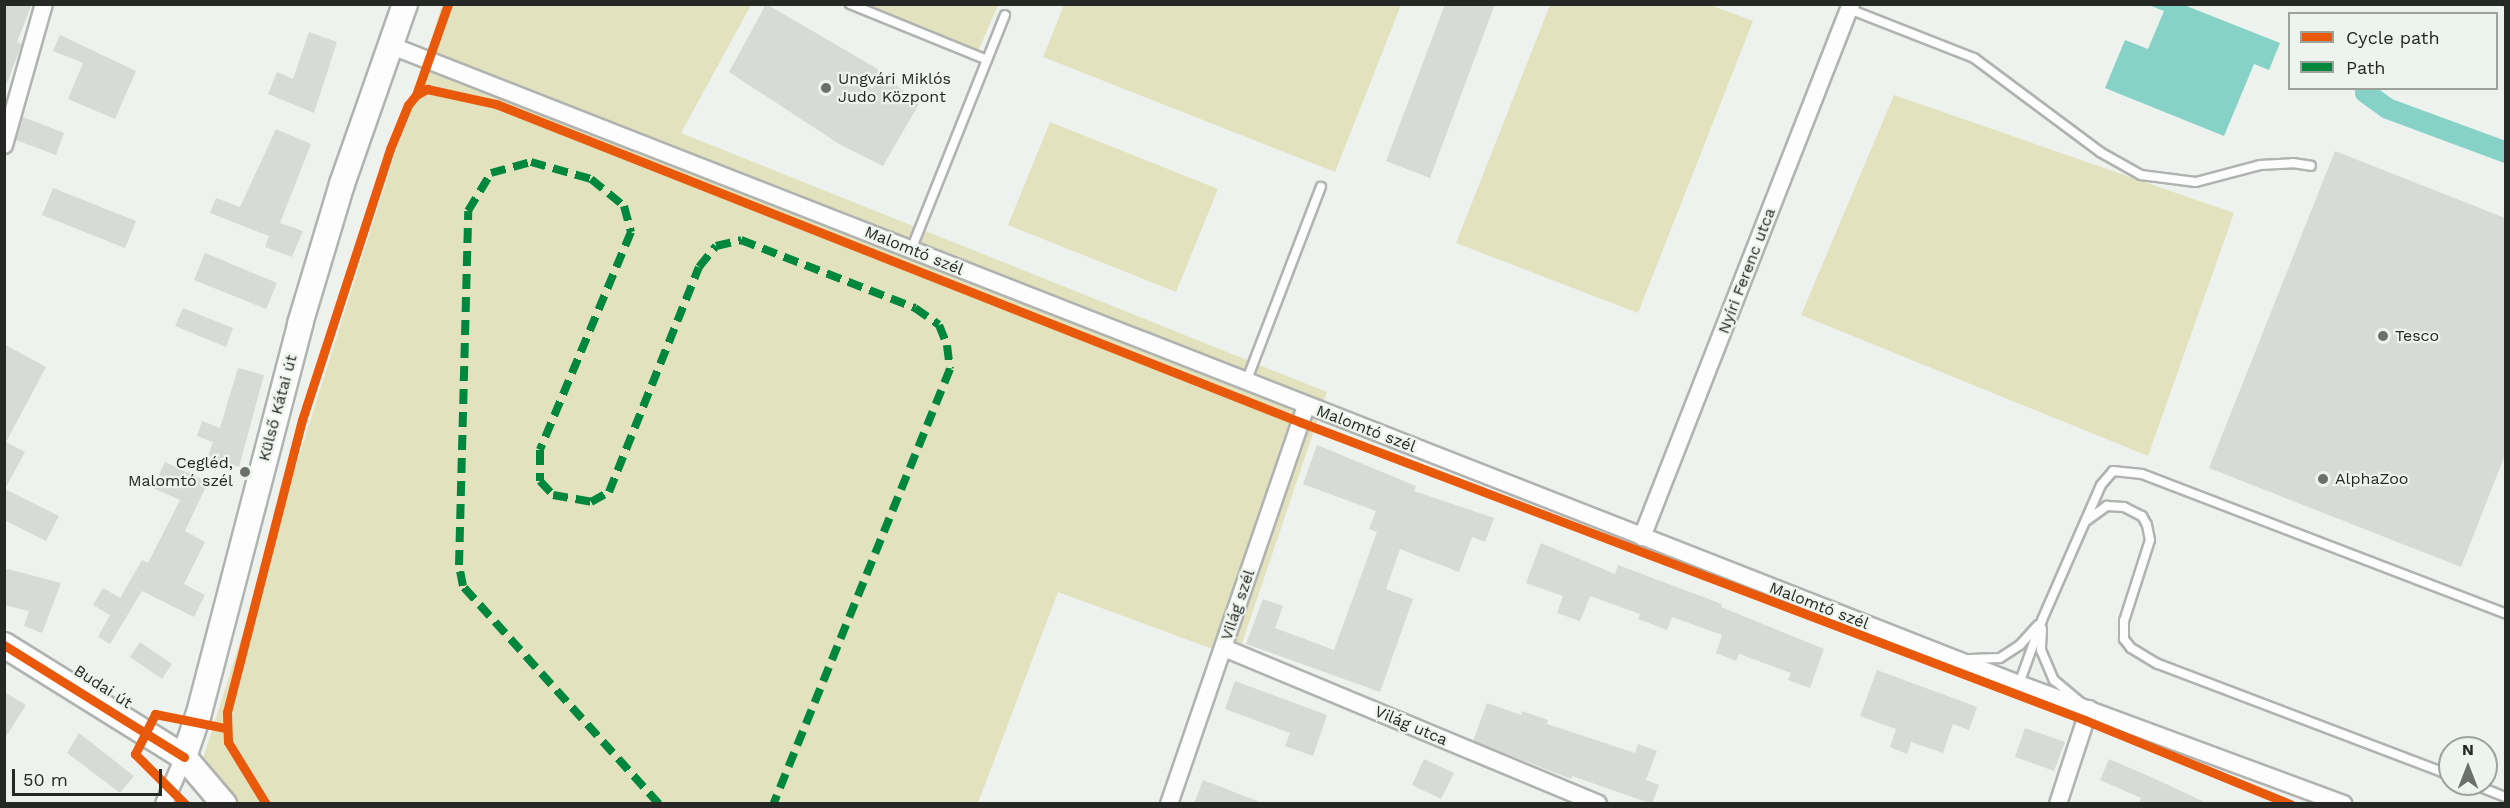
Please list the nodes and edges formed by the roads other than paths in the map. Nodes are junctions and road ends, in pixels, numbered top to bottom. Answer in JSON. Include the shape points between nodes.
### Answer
{"nodes":[{"id":1,"x":44,"y":4,"type":"edge"},
{"id":2,"x":405,"y":4,"type":"edge"},
{"id":3,"x":850,"y":4,"type":"edge"},
{"id":4,"x":1850,"y":7,"type":"edge"},
{"id":5,"x":1005,"y":15,"type":"dead end"},
{"id":6,"x":392,"y":46,"type":"junction"},
{"id":7,"x":987,"y":60,"type":"junction"},
{"id":8,"x":4,"y":145,"type":"edge"},
{"id":9,"x":2312,"y":166,"type":"dead end"},
{"id":10,"x":1321,"y":187,"type":"dead end"},
{"id":11,"x":911,"y":250,"type":"junction"},
{"id":12,"x":1246,"y":382,"type":"junction"},
{"id":13,"x":1306,"y":406,"type":"junction"},
{"id":14,"x":2086,"y":521,"type":"junction"},
{"id":15,"x":1642,"y":537,"type":"junction"},
{"id":16,"x":2505,"y":614,"type":"edge"},
{"id":17,"x":2042,"y":620,"type":"junction"},
{"id":18,"x":4,"y":645,"type":"edge"},
{"id":19,"x":1224,"y":648,"type":"junction"},
{"id":20,"x":1953,"y":658,"type":"junction"},
{"id":21,"x":2019,"y":684,"type":"junction"},
{"id":22,"x":2089,"y":709,"type":"junction"},
{"id":23,"x":184,"y":757,"type":"junction"},
{"id":24,"x":2438,"y":770,"type":"edge"},
{"id":25,"x":2340,"y":803,"type":"edge"},
{"id":26,"x":164,"y":804,"type":"edge"},
{"id":27,"x":224,"y":804,"type":"edge"},
{"id":28,"x":1169,"y":804,"type":"edge"},
{"id":29,"x":1598,"y":804,"type":"edge"},
{"id":30,"x":2058,"y":804,"type":"edge"}],
"edges":[{"from":1,"to":8,"type":"street"},
{"from":2,"to":6,"type":"main road","name":"Külső Kátai út"},
{"from":3,"to":7,"type":"lane"},
{"from":4,"to":9,"type":"lane","via":[[1974,58],[2100,152],[2141,175],[2196,182],[2260,165]]},
{"from":4,"to":15,"type":"street","name":"Nyíri Ferenc utca"},
{"from":5,"to":7,"type":"lane"},
{"from":6,"to":11,"type":"street","name":"Malomtó szél"},
{"from":6,"to":23,"type":"main road","name":"Külső Kátai út","via":[[342,184],[303,313],[199,713]]},
{"from":7,"to":11,"type":"lane"},
{"from":10,"to":12,"type":"lane"},
{"from":11,"to":12,"type":"street","name":"Malomtó szél"},
{"from":12,"to":13,"type":"street","name":"Malomtó szél"},
{"from":13,"to":15,"type":"street","name":"Malomtó szél"},
{"from":13,"to":19,"type":"street","name":"Világ szél"},
{"from":14,"to":16,"type":"lane","via":[[2101,485],[2113,471],[2132,470]]},
{"from":14,"to":17,"type":"lane"},
{"from":14,"to":24,"type":"lane","via":[[2107,506],[2124,507],[2142,516],[2147,525],[2150,540],[2124,621],[2124,639],[2158,664]]},
{"from":15,"to":20,"type":"street","name":"Malomtó szél"},
{"from":17,"to":20,"type":"lane","via":[[2020,645],[2000,658]]},
{"from":17,"to":21,"type":"lane"},
{"from":17,"to":22,"type":"lane","via":[[2041,650],[2054,680]]},
{"from":18,"to":23,"type":"main road","name":"Budai út"},
{"from":19,"to":28,"type":"street","name":"Világ szél"},
{"from":19,"to":29,"type":"street","name":"Világ utca"},
{"from":20,"to":21,"type":"street","name":"Malomtó szél"},
{"from":21,"to":22,"type":"street","name":"Malomtó szél"},
{"from":22,"to":25,"type":"street","name":"Malomtó szél"},
{"from":22,"to":30,"type":"street"},
{"from":23,"to":26,"type":"street"},
{"from":23,"to":27,"type":"main road"}]}
